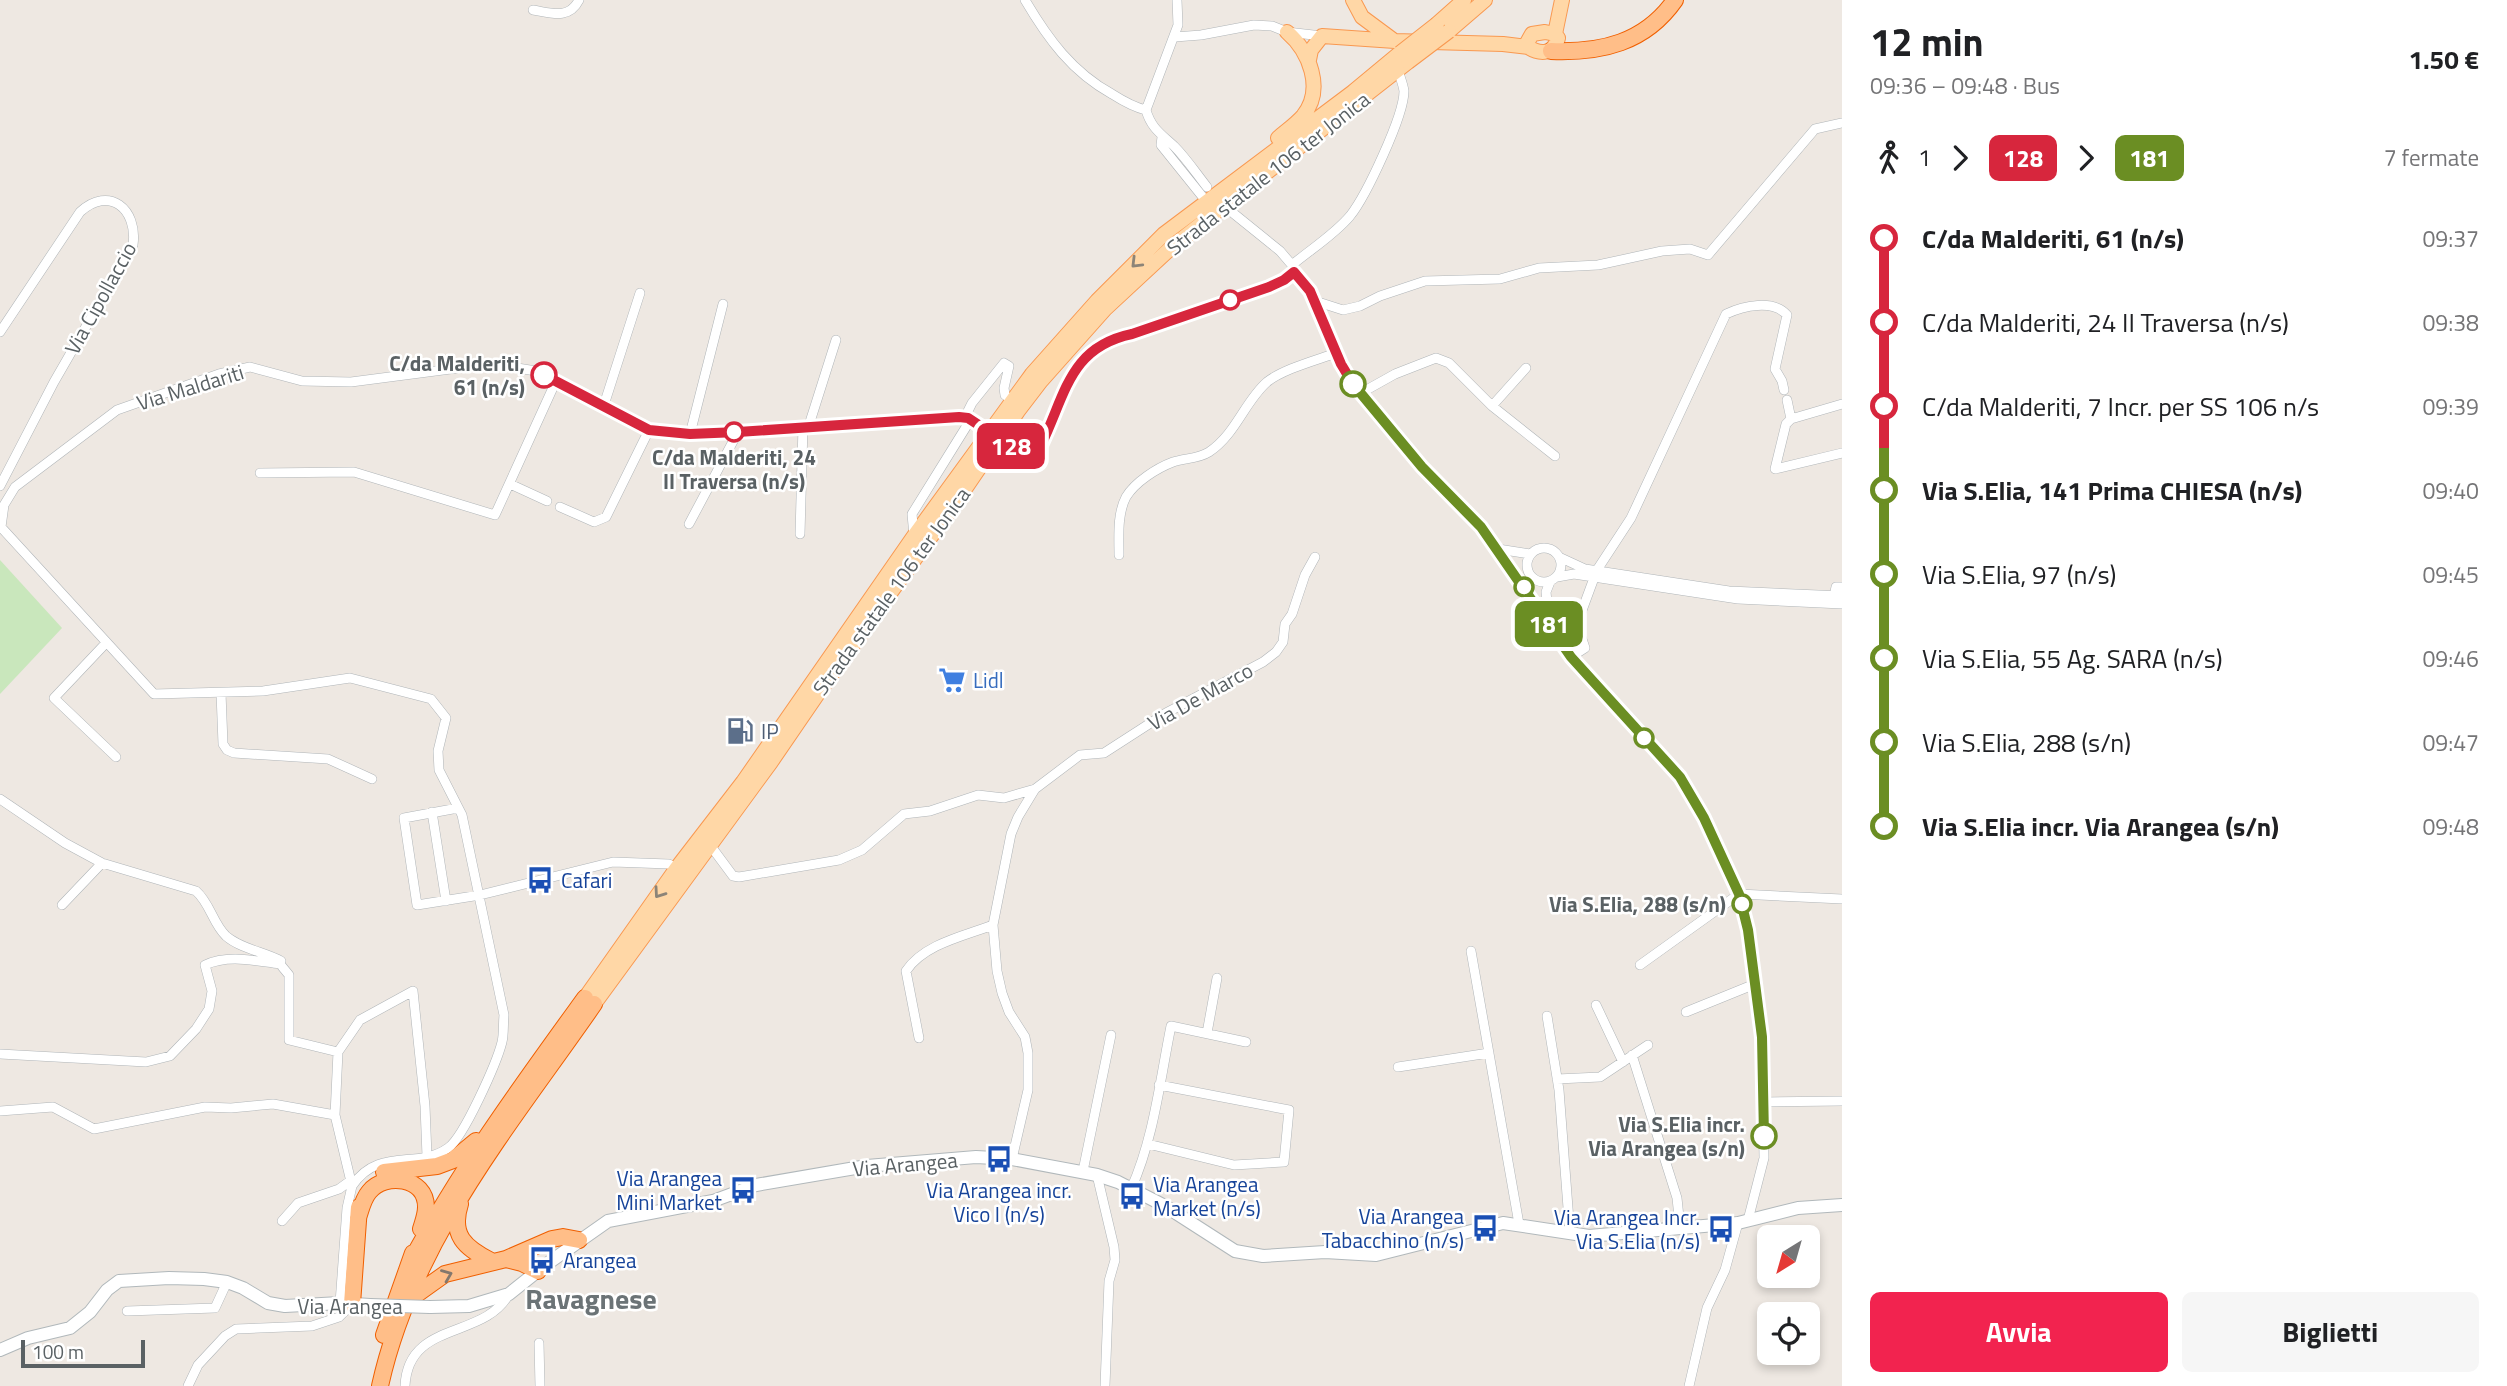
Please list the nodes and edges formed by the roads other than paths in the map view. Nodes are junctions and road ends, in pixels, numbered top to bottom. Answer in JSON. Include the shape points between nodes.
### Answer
{"nodes":[{"id":1,"x":579,"y":0,"type":"edge"},
{"id":2,"x":1025,"y":0,"type":"edge"},
{"id":3,"x":1177,"y":0,"type":"edge"},
{"id":4,"x":1353,"y":0,"type":"edge"},
{"id":5,"x":1464,"y":0,"type":"edge"},
{"id":6,"x":1485,"y":0,"type":"edge"},
{"id":7,"x":1562,"y":0,"type":"edge"},
{"id":8,"x":1669,"y":3,"type":"edge"},
{"id":9,"x":533,"y":10,"type":"dead end"},
{"id":10,"x":1443,"y":27,"type":"junction"},
{"id":11,"x":1287,"y":32,"type":"junction"},
{"id":12,"x":1322,"y":36,"type":"junction"},
{"id":13,"x":1175,"y":37,"type":"junction"},
{"id":14,"x":1555,"y":41,"type":"junction"},
{"id":15,"x":1400,"y":56,"type":"junction"},
{"id":16,"x":1309,"y":60,"type":"junction"},
{"id":17,"x":1146,"y":110,"type":"junction"},
{"id":18,"x":1842,"y":123,"type":"edge"},
{"id":19,"x":1162,"y":137,"type":"junction"},
{"id":20,"x":1239,"y":179,"type":"junction"},
{"id":21,"x":1207,"y":194,"type":"junction"},
{"id":22,"x":1228,"y":209,"type":"dead end"},
{"id":23,"x":1293,"y":268,"type":"junction"},
{"id":24,"x":640,"y":293,"type":"dead end"},
{"id":25,"x":1315,"y":301,"type":"junction"},
{"id":26,"x":723,"y":304,"type":"dead end"},
{"id":27,"x":0,"y":332,"type":"edge"},
{"id":28,"x":836,"y":340,"type":"dead end"},
{"id":29,"x":1336,"y":353,"type":"junction"},
{"id":30,"x":1526,"y":368,"type":"dead end"},
{"id":31,"x":556,"y":382,"type":"junction"},
{"id":32,"x":1784,"y":390,"type":"dead end"},
{"id":33,"x":1360,"y":393,"type":"junction"},
{"id":34,"x":1012,"y":400,"type":"junction"},
{"id":35,"x":1787,"y":400,"type":"dead end"},
{"id":36,"x":1842,"y":404,"type":"edge"},
{"id":37,"x":1492,"y":406,"type":"junction"},
{"id":38,"x":603,"y":408,"type":"junction"},
{"id":39,"x":1791,"y":419,"type":"junction"},
{"id":40,"x":971,"y":420,"type":"junction"},
{"id":41,"x":806,"y":426,"type":"junction"},
{"id":42,"x":649,"y":430,"type":"junction"},
{"id":43,"x":738,"y":432,"type":"junction"},
{"id":44,"x":690,"y":434,"type":"junction"},
{"id":45,"x":1842,"y":453,"type":"edge"},
{"id":46,"x":1555,"y":456,"type":"dead end"},
{"id":47,"x":260,"y":472,"type":"dead end"},
{"id":48,"x":510,"y":484,"type":"junction"},
{"id":49,"x":0,"y":485,"type":"edge"},
{"id":50,"x":547,"y":501,"type":"dead end"},
{"id":51,"x":561,"y":507,"type":"dead end"},
{"id":52,"x":689,"y":524,"type":"dead end"},
{"id":53,"x":0,"y":526,"type":"edge"},
{"id":54,"x":800,"y":534,"type":"dead end"},
{"id":55,"x":914,"y":536,"type":"junction"},
{"id":56,"x":1498,"y":549,"type":"junction"},
{"id":57,"x":1530,"y":554,"type":"junction"},
{"id":58,"x":1119,"y":555,"type":"dead end"},
{"id":59,"x":1315,"y":557,"type":"dead end"},
{"id":60,"x":1559,"y":557,"type":"junction"},
{"id":61,"x":1526,"y":565,"type":"junction"},
{"id":62,"x":1596,"y":574,"type":"junction"},
{"id":63,"x":1549,"y":580,"type":"junction"},
{"id":64,"x":1839,"y":592,"type":"edge"},
{"id":65,"x":1739,"y":595,"type":"junction"},
{"id":66,"x":1842,"y":604,"type":"edge"},
{"id":67,"x":1549,"y":624,"type":"junction"},
{"id":68,"x":106,"y":643,"type":"junction"},
{"id":69,"x":1571,"y":657,"type":"junction"},
{"id":70,"x":221,"y":693,"type":"junction"},
{"id":71,"x":116,"y":757,"type":"dead end"},
{"id":72,"x":372,"y":779,"type":"dead end"},
{"id":73,"x":1035,"y":789,"type":"junction"},
{"id":74,"x":0,"y":799,"type":"edge"},
{"id":75,"x":458,"y":808,"type":"junction"},
{"id":76,"x":432,"y":813,"type":"junction"},
{"id":77,"x":710,"y":845,"type":"junction"},
{"id":78,"x":102,"y":863,"type":"junction"},
{"id":79,"x":676,"y":869,"type":"junction"},
{"id":80,"x":1739,"y":894,"type":"junction"},
{"id":81,"x":480,"y":895,"type":"junction"},
{"id":82,"x":1842,"y":899,"type":"edge"},
{"id":83,"x":446,"y":901,"type":"junction"},
{"id":84,"x":62,"y":905,"type":"dead end"},
{"id":85,"x":993,"y":925,"type":"junction"},
{"id":86,"x":1471,"y":951,"type":"dead end"},
{"id":87,"x":280,"y":964,"type":"junction"},
{"id":88,"x":1640,"y":965,"type":"dead end"},
{"id":89,"x":1217,"y":978,"type":"dead end"},
{"id":90,"x":1755,"y":984,"type":"junction"},
{"id":91,"x":589,"y":1001,"type":"junction"},
{"id":92,"x":1596,"y":1005,"type":"dead end"},
{"id":93,"x":1686,"y":1012,"type":"dead end"},
{"id":94,"x":1547,"y":1016,"type":"dead end"},
{"id":95,"x":1207,"y":1033,"type":"junction"},
{"id":96,"x":1111,"y":1035,"type":"dead end"},
{"id":97,"x":919,"y":1038,"type":"dead end"},
{"id":98,"x":1246,"y":1042,"type":"dead end"},
{"id":99,"x":1648,"y":1045,"type":"dead end"},
{"id":100,"x":338,"y":1052,"type":"junction"},
{"id":101,"x":0,"y":1054,"type":"edge"},
{"id":102,"x":1489,"y":1054,"type":"junction"},
{"id":103,"x":1632,"y":1055,"type":"junction"},
{"id":104,"x":1623,"y":1062,"type":"junction"},
{"id":105,"x":1398,"y":1067,"type":"dead end"},
{"id":106,"x":1557,"y":1079,"type":"junction"},
{"id":107,"x":1159,"y":1085,"type":"junction"},
{"id":108,"x":1842,"y":1101,"type":"edge"},
{"id":109,"x":1764,"y":1102,"type":"junction"},
{"id":110,"x":0,"y":1111,"type":"edge"},
{"id":111,"x":335,"y":1115,"type":"junction"},
{"id":112,"x":489,"y":1131,"type":"junction"},
{"id":113,"x":1148,"y":1144,"type":"junction"},
{"id":114,"x":427,"y":1156,"type":"junction"},
{"id":115,"x":1012,"y":1159,"type":"junction"},
{"id":116,"x":1083,"y":1171,"type":"junction"},
{"id":117,"x":1097,"y":1175,"type":"junction"},
{"id":118,"x":351,"y":1184,"type":"junction"},
{"id":119,"x":467,"y":1185,"type":"junction"},
{"id":120,"x":1131,"y":1189,"type":"junction"},
{"id":121,"x":1842,"y":1205,"type":"edge"},
{"id":122,"x":358,"y":1218,"type":"junction"},
{"id":123,"x":282,"y":1221,"type":"dead end"},
{"id":124,"x":1743,"y":1222,"type":"junction"},
{"id":125,"x":1520,"y":1224,"type":"junction"},
{"id":126,"x":1680,"y":1227,"type":"junction"},
{"id":127,"x":1570,"y":1234,"type":"junction"},
{"id":128,"x":579,"y":1240,"type":"junction"},
{"id":129,"x":512,"y":1259,"type":"junction"},
{"id":130,"x":410,"y":1263,"type":"junction"},
{"id":131,"x":536,"y":1272,"type":"junction"},
{"id":132,"x":227,"y":1282,"type":"junction"},
{"id":133,"x":509,"y":1294,"type":"junction"},
{"id":134,"x":408,"y":1300,"type":"junction"},
{"id":135,"x":346,"y":1304,"type":"junction"},
{"id":136,"x":127,"y":1311,"type":"dead end"},
{"id":137,"x":539,"y":1343,"type":"dead end"},
{"id":138,"x":1,"y":1346,"type":"edge"},
{"id":139,"x":188,"y":1386,"type":"edge"},
{"id":140,"x":369,"y":1386,"type":"edge"},
{"id":141,"x":380,"y":1386,"type":"edge"},
{"id":142,"x":405,"y":1386,"type":"edge"},
{"id":143,"x":541,"y":1386,"type":"edge"},
{"id":144,"x":1105,"y":1386,"type":"edge"},
{"id":145,"x":1689,"y":1386,"type":"edge"}],
"edges":[{"from":1,"to":9,"type":"street","via":[[563,15]]},
{"from":2,"to":17,"type":"street","via":[[1048,39],[1078,72],[1135,108]]},
{"from":3,"to":13,"type":"street"},
{"from":4,"to":15,"type":"main road","via":[[1362,17]]},
{"from":5,"to":10,"type":"main road","name":"Strada statale 106 ter Jonica"},
{"from":6,"to":10,"type":"main road","name":"Strada statale 106 ter Jonica"},
{"from":7,"to":14,"type":"main road"},
{"from":8,"to":14,"type":"highway","via":[[1640,26],[1603,42]]},
{"from":10,"to":15,"type":"main road","name":"Strada statale 106 ter Jonica","bridge":true},
{"from":11,"to":12,"type":"street"},
{"from":11,"to":13,"type":"street","via":[[1254,24]]},
{"from":11,"to":16,"type":"main road","via":[[1301,44]]},
{"from":12,"to":15,"type":"main road"},
{"from":12,"to":16,"type":"main road"},
{"from":13,"to":17,"type":"street"},
{"from":14,"to":15,"type":"main road","via":[[1536,51],[1529,42]]},
{"from":15,"to":20,"type":"main road","name":"Strada statale 106 ter Jonica"},
{"from":15,"to":23,"type":"street","via":[[1403,98],[1361,201]]},
{"from":15,"to":77,"type":"main road","name":"Strada statale 106 ter Jonica","via":[[1174,245],[1105,309],[1041,381]]},
{"from":16,"to":20,"type":"main road","via":[[1313,80],[1305,114],[1241,169]]},
{"from":17,"to":19,"type":"street","via":[[1149,122]]},
{"from":18,"to":25,"type":"street","via":[[1815,128],[1708,255],[1676,250],[1598,265],[1539,268],[1500,279],[1425,281],[1343,310]]},
{"from":19,"to":21,"type":"street","via":[[1173,145]]},
{"from":19,"to":21,"type":"street","via":[[1161,145]]},
{"from":20,"to":21,"type":"main road","name":"Strada statale 106 ter Jonica"},
{"from":21,"to":34,"type":"main road","name":"Strada statale 106 ter Jonica","one_way":true,"via":[[1097,301]]},
{"from":22,"to":23,"type":"street","via":[[1280,251]]},
{"from":23,"to":25,"type":"street"},
{"from":23,"to":40,"type":"street","bridge":true,"via":[[1284,280],[1269,287],[1113,338],[1087,354],[1034,452],[1023,454]]},
{"from":24,"to":38,"type":"street"},
{"from":25,"to":29,"type":"street"},
{"from":26,"to":44,"type":"street"},
{"from":27,"to":49,"type":"street","name":"Via Cipollaccio","via":[[80,212],[100,200],[125,209],[135,231],[133,245]]},
{"from":28,"to":41,"type":"street"},
{"from":29,"to":33,"type":"street"},
{"from":29,"to":58,"type":"street","via":[[1268,382],[1225,439],[1207,453],[1174,462],[1138,484],[1124,504]]},
{"from":30,"to":37,"type":"street"},
{"from":31,"to":38,"type":"street","name":"Via Maldariti"},
{"from":31,"to":48,"type":"street"},
{"from":31,"to":53,"type":"street","name":"Via Maldariti","via":[[536,371],[511,367],[466,367],[351,383],[302,381],[250,368],[219,374],[117,410],[15,487],[4,505]]},
{"from":32,"to":62,"type":"street","via":[[1775,369],[1785,312],[1749,306],[1726,314],[1631,518]]},
{"from":33,"to":37,"type":"street","via":[[1436,358],[1449,363]]},
{"from":33,"to":56,"type":"street"},
{"from":34,"to":40,"type":"street","via":[[1005,395],[1009,366],[1004,363],[972,403],[967,413]]},
{"from":34,"to":55,"type":"main road","name":"Strada statale 106 ter Jonica"},
{"from":35,"to":39,"type":"street"},
{"from":36,"to":39,"type":"street"},
{"from":37,"to":46,"type":"street"},
{"from":38,"to":42,"type":"street","name":"Via Maldariti"},
{"from":39,"to":45,"type":"street","via":[[1775,469]]},
{"from":40,"to":41,"type":"street","name":"Via Maldariti"},
{"from":40,"to":55,"type":"street","via":[[912,514]]},
{"from":41,"to":43,"type":"street","name":"Via Maldariti"},
{"from":41,"to":54,"type":"street"},
{"from":42,"to":44,"type":"street","name":"Via Maldariti"},
{"from":42,"to":51,"type":"street","via":[[606,517],[594,522]]},
{"from":43,"to":44,"type":"street","name":"Via Maldariti"},
{"from":43,"to":52,"type":"street"},
{"from":47,"to":48,"type":"street","via":[[354,472],[495,515]]},
{"from":48,"to":50,"type":"street"},
{"from":53,"to":68,"type":"street"},
{"from":55,"to":79,"type":"main road","name":"Strada statale 106 ter Jonica","via":[[743,782]]},
{"from":56,"to":57,"type":"street"},
{"from":56,"to":61,"type":"street"},
{"from":56,"to":67,"type":"street"},
{"from":57,"to":60,"type":"street","via":[[1542,548]]},
{"from":57,"to":61,"type":"street"},
{"from":59,"to":73,"type":"street","name":"Via De Marco","via":[[1285,624],[1283,642],[1264,662],[1166,713],[1104,753],[1080,755]]},
{"from":60,"to":62,"type":"street"},
{"from":60,"to":63,"type":"street","via":[[1561,564]]},
{"from":61,"to":63,"type":"street","via":[[1530,576]]},
{"from":62,"to":63,"type":"street"},
{"from":62,"to":65,"type":"street"},
{"from":62,"to":69,"type":"street","via":[[1577,624],[1585,648]]},
{"from":63,"to":67,"type":"street"},
{"from":64,"to":65,"type":"street"},
{"from":65,"to":66,"type":"street"},
{"from":67,"to":69,"type":"street"},
{"from":68,"to":70,"type":"street","via":[[154,694]]},
{"from":68,"to":71,"type":"street","via":[[54,698]]},
{"from":69,"to":80,"type":"street","via":[[1680,777]]},
{"from":70,"to":72,"type":"street","via":[[226,750],[327,758]]},
{"from":70,"to":75,"type":"street","via":[[350,678],[431,699],[446,718],[439,769]]},
{"from":73,"to":77,"type":"street","via":[[1004,798],[978,795],[930,811],[904,814],[862,850],[839,860],[739,877],[733,876]]},
{"from":73,"to":85,"type":"street","via":[[1011,834]]},
{"from":74,"to":78,"type":"street"},
{"from":75,"to":76,"type":"street"},
{"from":75,"to":81,"type":"street"},
{"from":76,"to":83,"type":"street"},
{"from":76,"to":83,"type":"street","via":[[404,818],[416,905]]},
{"from":77,"to":91,"type":"main road","name":"Strada statale 106 ter Jonica"},
{"from":78,"to":84,"type":"street"},
{"from":78,"to":87,"type":"street","via":[[196,891],[226,936],[281,960]]},
{"from":79,"to":81,"type":"street","via":[[669,863],[613,862]]},
{"from":79,"to":91,"type":"main road","name":"Strada statale 106 ter Jonica","one_way":true},
{"from":80,"to":82,"type":"street"},
{"from":80,"to":88,"type":"street"},
{"from":80,"to":90,"type":"street"},
{"from":81,"to":83,"type":"street"},
{"from":81,"to":114,"type":"street","via":[[504,1015],[503,1042],[463,1130],[449,1148]]},
{"from":85,"to":97,"type":"street","via":[[932,948],[911,963],[906,971]]},
{"from":85,"to":115,"type":"street","via":[[1002,993],[1025,1037],[1028,1053],[1028,1090]]},
{"from":86,"to":102,"type":"street"},
{"from":87,"to":100,"type":"street","via":[[289,975],[289,1040]]},
{"from":87,"to":101,"type":"street","via":[[218,959],[205,965],[212,991],[209,1009],[170,1056],[146,1062]]},
{"from":89,"to":95,"type":"street"},
{"from":90,"to":93,"type":"street"},
{"from":90,"to":109,"type":"street"},
{"from":91,"to":112,"type":"highway"},
{"from":91,"to":119,"type":"highway"},
{"from":92,"to":104,"type":"street"},
{"from":94,"to":106,"type":"street"},
{"from":95,"to":98,"type":"street"},
{"from":95,"to":107,"type":"street","via":[[1171,1026]]},
{"from":96,"to":116,"type":"street"},
{"from":99,"to":103,"type":"street"},
{"from":100,"to":111,"type":"street"},
{"from":100,"to":114,"type":"street","via":[[360,1020],[413,991]]},
{"from":102,"to":105,"type":"street"},
{"from":102,"to":125,"type":"street"},
{"from":103,"to":104,"type":"street"},
{"from":103,"to":126,"type":"street","via":[[1677,1198]]},
{"from":104,"to":106,"type":"street","via":[[1600,1077]]},
{"from":106,"to":127,"type":"street"},
{"from":107,"to":113,"type":"street"},
{"from":107,"to":113,"type":"street","via":[[1289,1110],[1284,1163],[1234,1165]]},
{"from":108,"to":109,"type":"street"},
{"from":109,"to":124,"type":"street","via":[[1764,1158]]},
{"from":110,"to":111,"type":"street","via":[[53,1107],[94,1129],[205,1107],[273,1104]]},
{"from":111,"to":118,"type":"street"},
{"from":112,"to":122,"type":"highway","via":[[464,1152],[436,1166],[377,1175],[360,1194]]},
{"from":112,"to":130,"type":"highway"},
{"from":113,"to":120,"type":"street"},
{"from":114,"to":118,"type":"street","via":[[373,1165]]},
{"from":115,"to":116,"type":"street","name":"Via Arangea"},
{"from":115,"to":128,"type":"street","name":"Via Arangea","via":[[976,1157],[867,1166],[756,1185],[713,1201],[608,1221]]},
{"from":116,"to":117,"type":"street","name":"Via Arangea"},
{"from":117,"to":120,"type":"street","name":"Via Arangea"},
{"from":117,"to":144,"type":"street","via":[[1115,1260],[1109,1281]]},
{"from":118,"to":123,"type":"street","via":[[298,1203]]},
{"from":118,"to":135,"type":"street"},
{"from":119,"to":129,"type":"highway","via":[[457,1216],[458,1233],[469,1248]]},
{"from":119,"to":134,"type":"highway","via":[[440,1229]]},
{"from":120,"to":125,"type":"street","name":"Via Arangea","via":[[1235,1251],[1262,1256],[1376,1255],[1503,1223]]},
{"from":121,"to":124,"type":"street","name":"Via Arangea","via":[[1798,1208]]},
{"from":122,"to":130,"type":"highway","via":[[369,1191],[381,1182],[393,1178],[418,1188],[426,1207]]},
{"from":122,"to":135,"type":"highway"},
{"from":124,"to":126,"type":"street","name":"Via Arangea"},
{"from":124,"to":145,"type":"street","via":[[1707,1308]]},
{"from":125,"to":127,"type":"street","name":"Via Arangea"},
{"from":126,"to":127,"type":"street","name":"Via Arangea"},
{"from":128,"to":129,"type":"highway","via":[[552,1239]]},
{"from":128,"to":131,"type":"street","name":"Via Arangea"},
{"from":129,"to":131,"type":"highway"},
{"from":129,"to":131,"type":"highway","via":[[538,1257]]},
{"from":134,"to":129,"type":"highway","one_way":true,"via":[[445,1274]]},
{"from":130,"to":140,"type":"highway"},
{"from":131,"to":133,"type":"street","name":"Via Arangea"},
{"from":132,"to":135,"type":"street","name":"Via Arangea","via":[[268,1303]]},
{"from":132,"to":136,"type":"street","via":[[215,1308]]},
{"from":132,"to":138,"type":"street","name":"Via Arangea","via":[[119,1281],[70,1328]]},
{"from":133,"to":135,"type":"street","name":"Via Arangea","bridge":true,"via":[[469,1306]]},
{"from":133,"to":142,"type":"street","via":[[504,1305],[481,1320],[423,1345],[406,1371]]},
{"from":134,"to":141,"type":"highway"},
{"from":135,"to":139,"type":"street","via":[[340,1317],[312,1326],[236,1329],[198,1365]]},
{"from":137,"to":143,"type":"street"}]}
